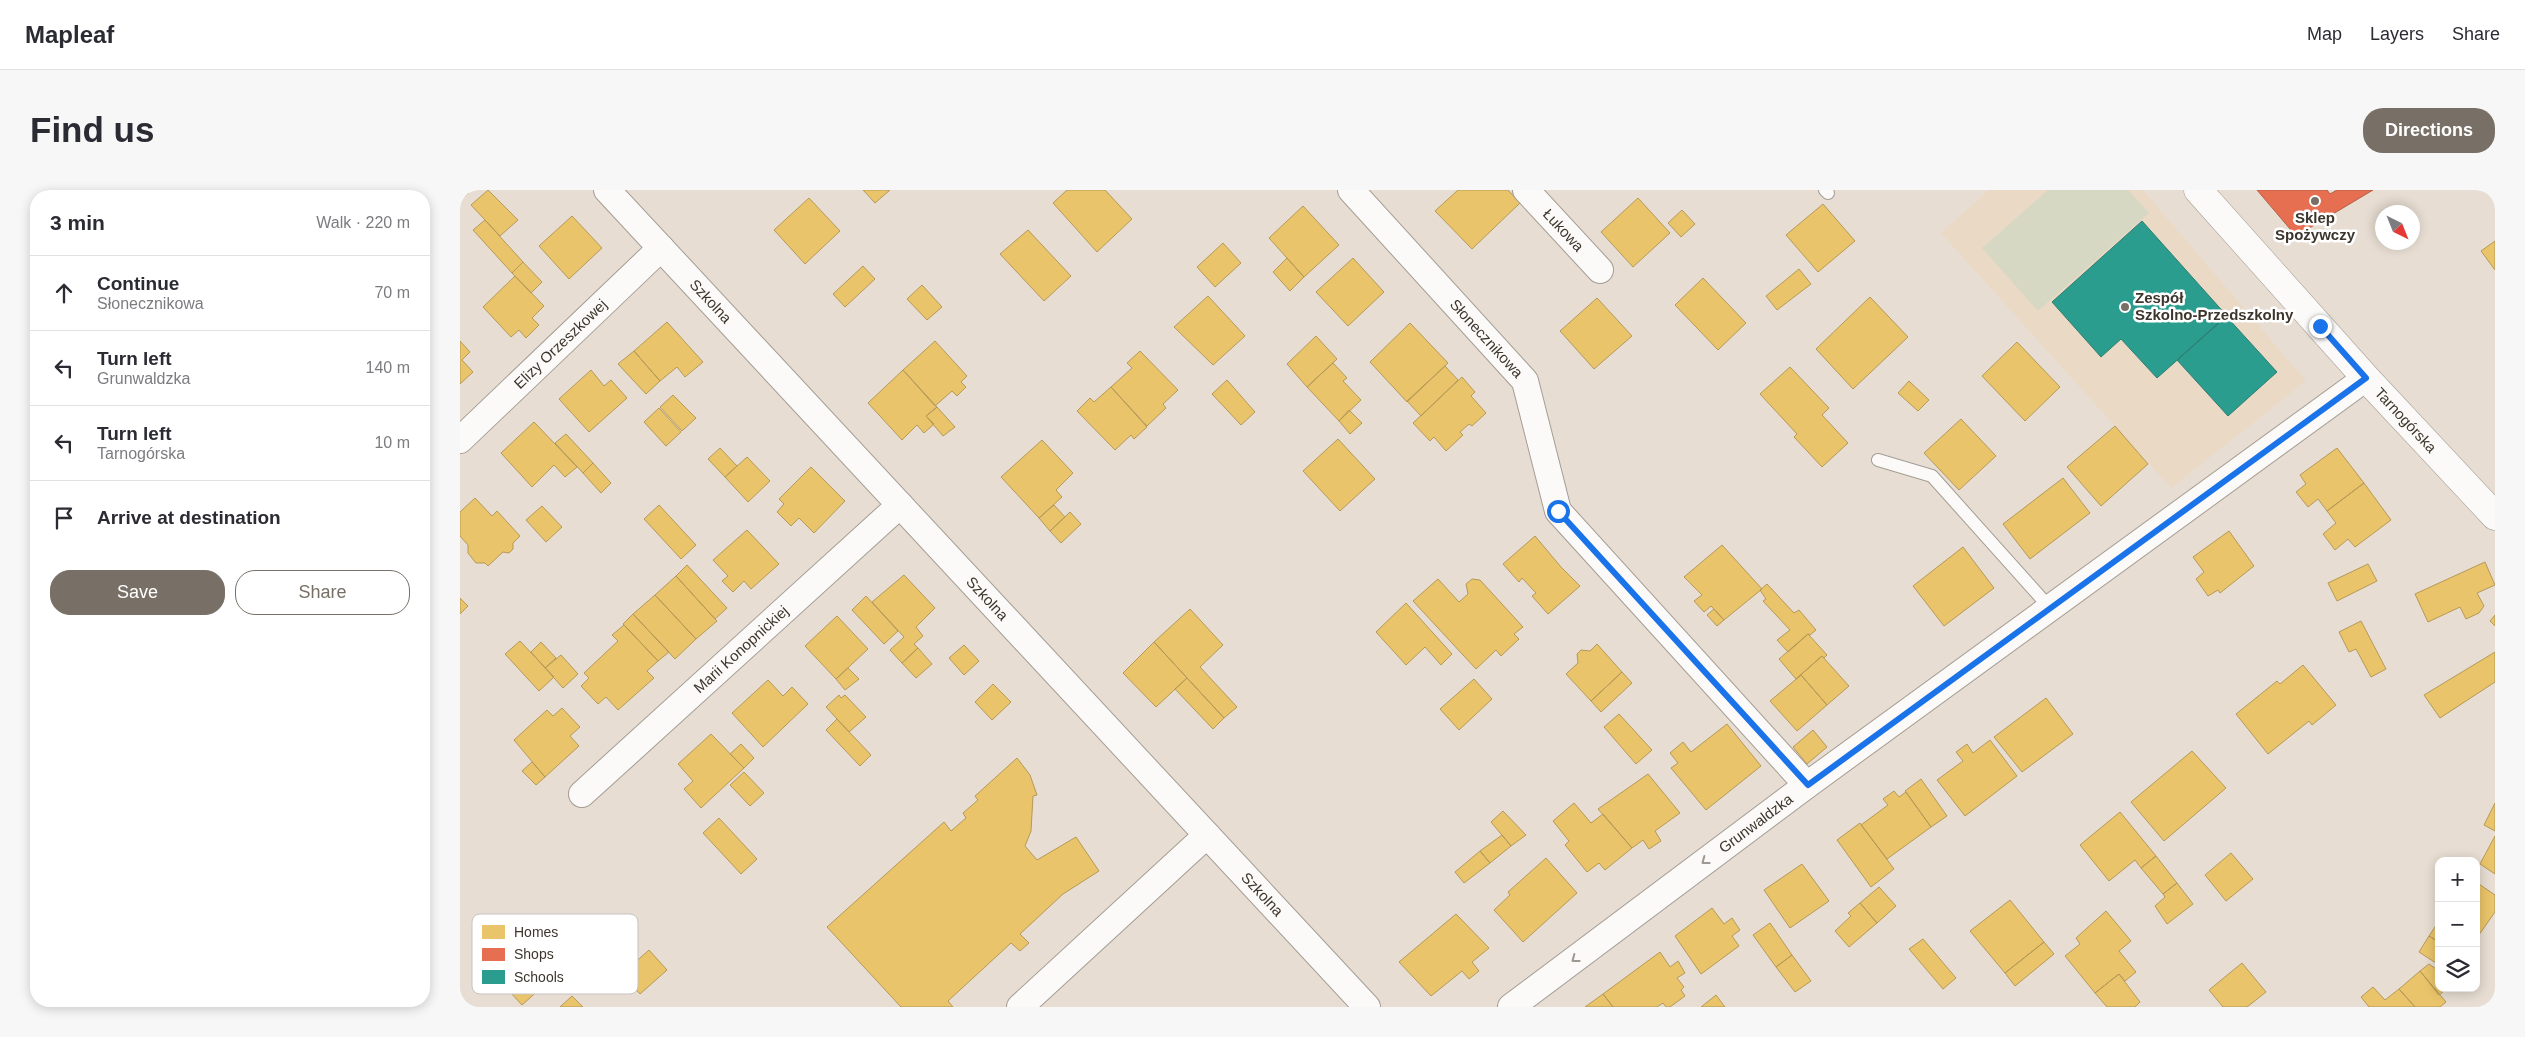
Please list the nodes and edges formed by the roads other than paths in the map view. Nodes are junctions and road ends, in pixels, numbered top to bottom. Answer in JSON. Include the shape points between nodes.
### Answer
{"nodes":[{"id":1,"x":606,"y":190,"type":"edge"},
{"id":2,"x":1351,"y":190,"type":"edge"},
{"id":3,"x":1526,"y":190,"type":"edge"},
{"id":4,"x":2198,"y":190,"type":"edge"},
{"id":5,"x":660,"y":248,"type":"junction"},
{"id":6,"x":1600,"y":270,"type":"dead end"},
{"id":7,"x":2366,"y":378,"type":"junction"},
{"id":8,"x":460,"y":440,"type":"edge"},
{"id":9,"x":1878,"y":460,"type":"dead end"},
{"id":10,"x":900,"y":505,"type":"junction"},
{"id":11,"x":2495,"y":516,"type":"edge"},
{"id":12,"x":2050,"y":608,"type":"junction"},
{"id":13,"x":1808,"y":785,"type":"junction"},
{"id":14,"x":582,"y":794,"type":"dead end"},
{"id":15,"x":1206,"y":835,"type":"junction"},
{"id":16,"x":1020,"y":1007,"type":"edge"},
{"id":17,"x":1366,"y":1007,"type":"edge"},
{"id":18,"x":1511,"y":1007,"type":"edge"}],
"edges":[{"from":1,"to":5,"type":"street","name":"Szkolna"},
{"from":2,"to":13,"type":"street","name":"Słonecznikowa","via":[[1525,382],[1558,511]]},
{"from":3,"to":6,"type":"street","name":"Łukowa"},
{"from":4,"to":7,"type":"street","name":"Tarnogórska"},
{"from":5,"to":8,"type":"street","name":"Elizy Orzeszkowej"},
{"from":5,"to":10,"type":"street","name":"Szkolna"},
{"from":7,"to":11,"type":"street","name":"Tarnogórska"},
{"from":7,"to":12,"type":"street","name":"Grunwaldzka"},
{"from":9,"to":12,"type":"lane","via":[[1932,476]]},
{"from":10,"to":14,"type":"street","name":"Marii Konopnickiej"},
{"from":10,"to":15,"type":"street","name":"Szkolna"},
{"from":12,"to":13,"type":"street","name":"Grunwaldzka"},
{"from":13,"to":18,"type":"street","name":"Grunwaldzka","one_way":true},
{"from":15,"to":16,"type":"street"},
{"from":15,"to":17,"type":"street","name":"Szkolna"}]}
